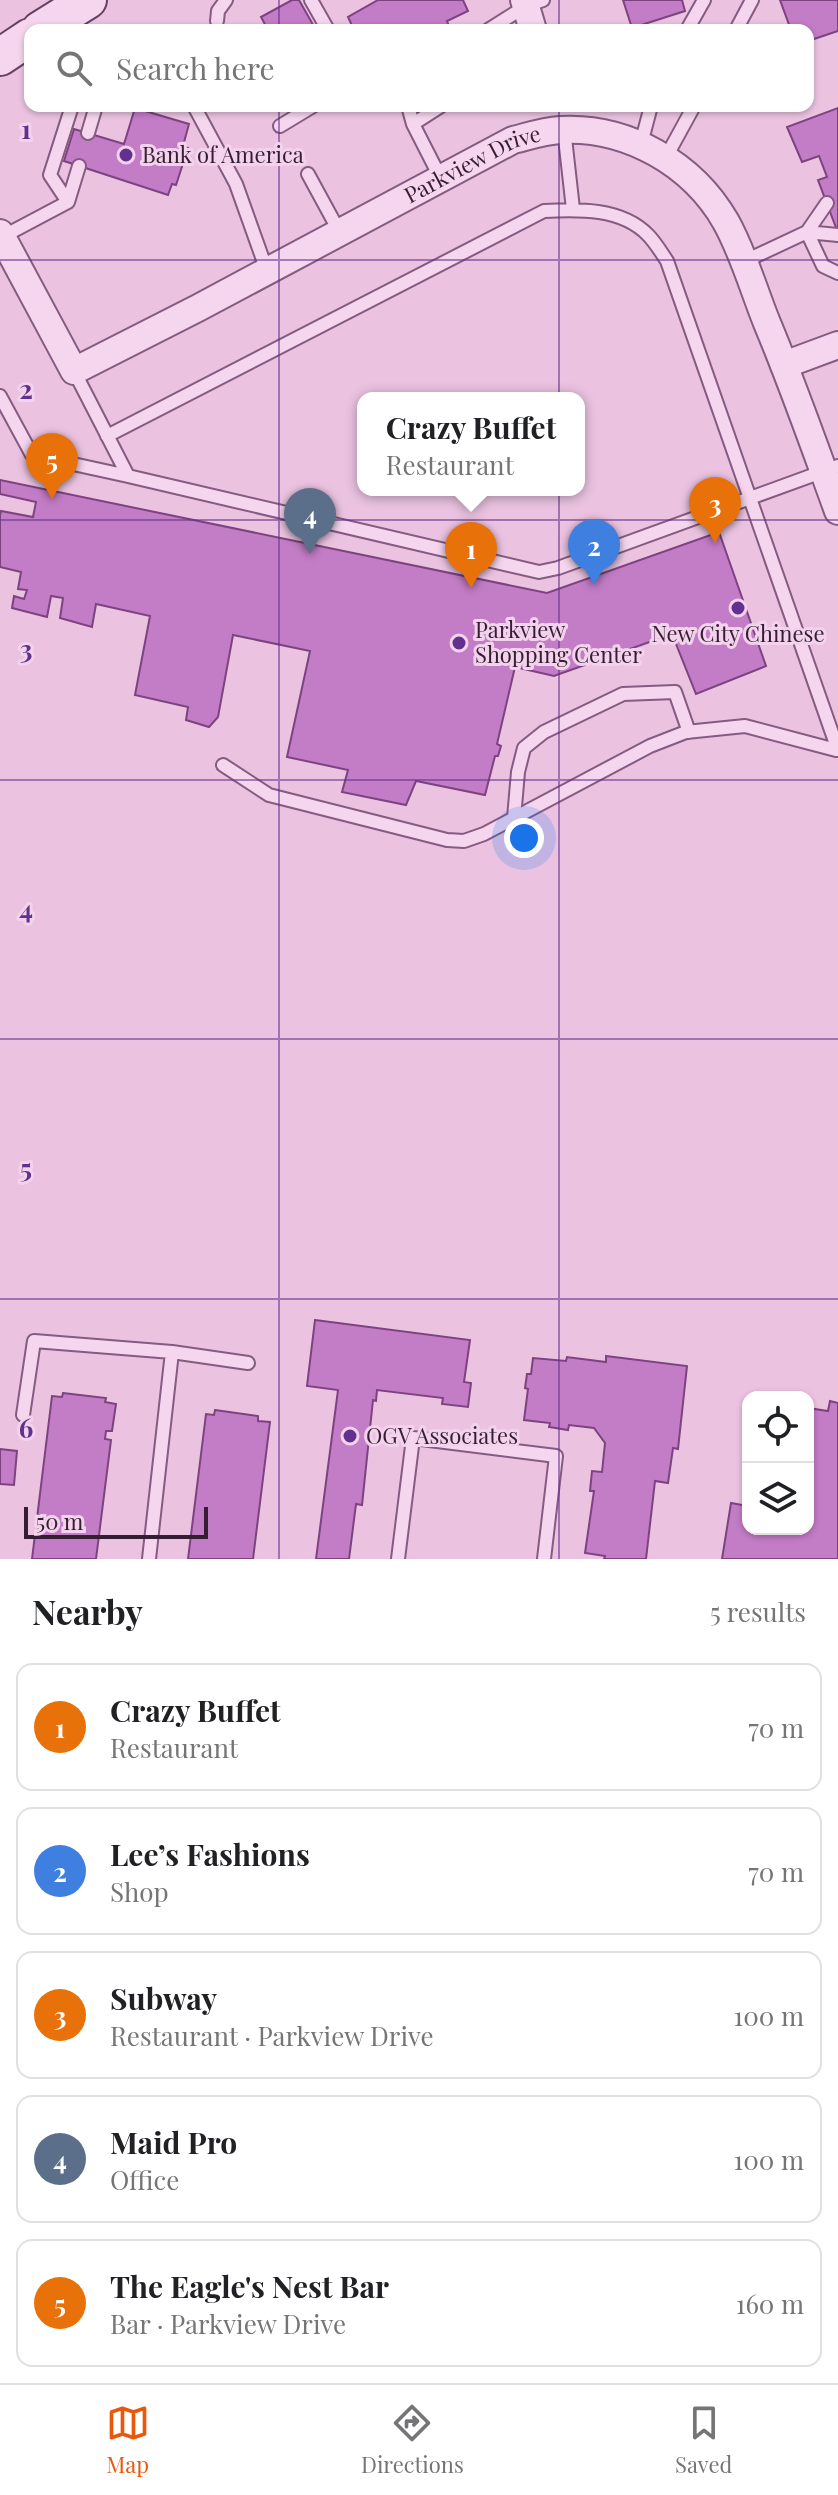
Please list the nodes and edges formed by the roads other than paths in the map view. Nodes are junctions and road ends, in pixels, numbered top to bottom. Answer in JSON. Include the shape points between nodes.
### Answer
{"nodes":[{"id":1,"x":88,"y":0,"type":"edge"},
{"id":2,"x":226,"y":0,"type":"edge"},
{"id":3,"x":311,"y":0,"type":"edge"},
{"id":4,"x":704,"y":0,"type":"edge"},
{"id":5,"x":752,"y":0,"type":"edge"},
{"id":6,"x":531,"y":9,"type":"edge"},
{"id":7,"x":217,"y":21,"type":"dead end"},
{"id":8,"x":50,"y":24,"type":"edge"},
{"id":9,"x":325,"y":24,"type":"edge"},
{"id":10,"x":500,"y":24,"type":"edge"},
{"id":11,"x":690,"y":24,"type":"edge"},
{"id":12,"x":739,"y":24,"type":"edge"},
{"id":13,"x":24,"y":41,"type":"edge"},
{"id":14,"x":0,"y":57,"type":"edge"},
{"id":15,"x":70,"y":112,"type":"edge"},
{"id":16,"x":94,"y":112,"type":"edge"},
{"id":17,"x":197,"y":112,"type":"edge"},
{"id":18,"x":303,"y":112,"type":"edge"},
{"id":19,"x":410,"y":112,"type":"edge"},
{"id":20,"x":432,"y":112,"type":"edge"},
{"id":21,"x":649,"y":112,"type":"edge"},
{"id":22,"x":691,"y":112,"type":"edge"},
{"id":23,"x":560,"y":118,"type":"edge"},
{"id":24,"x":413,"y":124,"type":"junction"},
{"id":25,"x":280,"y":126,"type":"dead end"},
{"id":26,"x":88,"y":133,"type":"dead end"},
{"id":27,"x":641,"y":144,"type":"junction"},
{"id":28,"x":665,"y":159,"type":"junction"},
{"id":29,"x":79,"y":166,"type":"dead end"},
{"id":30,"x":308,"y":174,"type":"dead end"},
{"id":31,"x":440,"y":177,"type":"junction"},
{"id":32,"x":68,"y":202,"type":"junction"},
{"id":33,"x":827,"y":203,"type":"dead end"},
{"id":34,"x":573,"y":209,"type":"junction"},
{"id":35,"x":339,"y":231,"type":"junction"},
{"id":36,"x":807,"y":232,"type":"junction"},
{"id":37,"x":1,"y":235,"type":"edge"},
{"id":38,"x":838,"y":235,"type":"edge"},
{"id":39,"x":743,"y":262,"type":"junction"},
{"id":40,"x":267,"y":271,"type":"junction"},
{"id":41,"x":838,"y":273,"type":"edge"},
{"id":42,"x":838,"y":345,"type":"edge"},
{"id":43,"x":784,"y":365,"type":"junction"},
{"id":44,"x":74,"y":371,"type":"junction"},
{"id":45,"x":0,"y":396,"type":"edge"},
{"id":46,"x":107,"y":436,"type":"junction"},
{"id":47,"x":831,"y":469,"type":"edge"},
{"id":48,"x":128,"y":476,"type":"junction"},
{"id":49,"x":750,"y":497,"type":"junction"},
{"id":50,"x":838,"y":511,"type":"edge"},
{"id":51,"x":689,"y":732,"type":"junction"},
{"id":52,"x":837,"y":750,"type":"edge"},
{"id":53,"x":223,"y":765,"type":"dead end"},
{"id":54,"x":514,"y":818,"type":"junction"},
{"id":55,"x":172,"y":1352,"type":"junction"},
{"id":56,"x":248,"y":1363,"type":"dead end"},
{"id":57,"x":23,"y":1415,"type":"dead end"},
{"id":58,"x":149,"y":1559,"type":"edge"},
{"id":59,"x":398,"y":1559,"type":"edge"},
{"id":60,"x":544,"y":1559,"type":"edge"}],
"edges":[{"from":1,"to":8,"type":"main road"},
{"from":2,"to":7,"type":"lane"},
{"from":3,"to":9,"type":"lane"},
{"from":4,"to":11,"type":"lane"},
{"from":5,"to":12,"type":"lane"},
{"from":6,"to":10,"type":"lane"},
{"from":13,"to":14,"type":"main road"},
{"from":15,"to":32,"type":"lane","via":[[50,175]]},
{"from":16,"to":26,"type":"lane"},
{"from":17,"to":40,"type":"lane","via":[[236,184]]},
{"from":18,"to":25,"type":"lane"},
{"from":19,"to":24,"type":"lane"},
{"from":20,"to":24,"type":"lane"},
{"from":21,"to":27,"type":"lane"},
{"from":22,"to":28,"type":"lane"},
{"from":23,"to":27,"type":"street","name":"Parkview Drive"},
{"from":23,"to":31,"type":"street","name":"Parkview Drive","via":[[545,131],[513,140]]},
{"from":23,"to":34,"type":"lane"},
{"from":24,"to":31,"type":"lane"},
{"from":27,"to":28,"type":"street","name":"Parkview Drive"},
{"from":28,"to":39,"type":"street","name":"Parkview Drive","via":[[705,191],[727,223]]},
{"from":29,"to":32,"type":"lane"},
{"from":30,"to":35,"type":"lane"},
{"from":31,"to":35,"type":"street","name":"Parkview Drive"},
{"from":32,"to":37,"type":"lane"},
{"from":33,"to":36,"type":"lane"},
{"from":34,"to":46,"type":"lane","via":[[544,211]]},
{"from":34,"to":49,"type":"lane","via":[[614,214],[647,233],[667,261]]},
{"from":35,"to":40,"type":"street","name":"Parkview Drive"},
{"from":36,"to":38,"type":"lane"},
{"from":36,"to":39,"type":"lane"},
{"from":36,"to":41,"type":"lane","via":[[823,266]]},
{"from":37,"to":44,"type":"street"},
{"from":39,"to":43,"type":"street","name":"Parkview Drive"},
{"from":40,"to":44,"type":"street","name":"Parkview Drive"},
{"from":42,"to":43,"type":"street"},
{"from":43,"to":47,"type":"street","name":"Parkview Drive"},
{"from":44,"to":46,"type":"lane"},
{"from":45,"to":48,"type":"lane","via":[[32,455]]},
{"from":46,"to":48,"type":"lane"},
{"from":47,"to":49,"type":"lane"},
{"from":47,"to":50,"type":"street","name":"Parkview Drive"},
{"from":48,"to":49,"type":"lane","via":[[539,572]]},
{"from":49,"to":52,"type":"lane"},
{"from":51,"to":52,"type":"lane","via":[[745,726]]},
{"from":51,"to":54,"type":"lane","via":[[650,746]]},
{"from":51,"to":54,"type":"lane","via":[[675,692],[623,694],[544,732],[524,748]]},
{"from":53,"to":54,"type":"lane","via":[[269,795],[447,840],[464,841]]},
{"from":55,"to":56,"type":"lane"},
{"from":55,"to":57,"type":"lane","via":[[34,1341]]},
{"from":55,"to":58,"type":"lane"},
{"from":59,"to":60,"type":"lane","via":[[413,1438],[556,1456]]}]}
